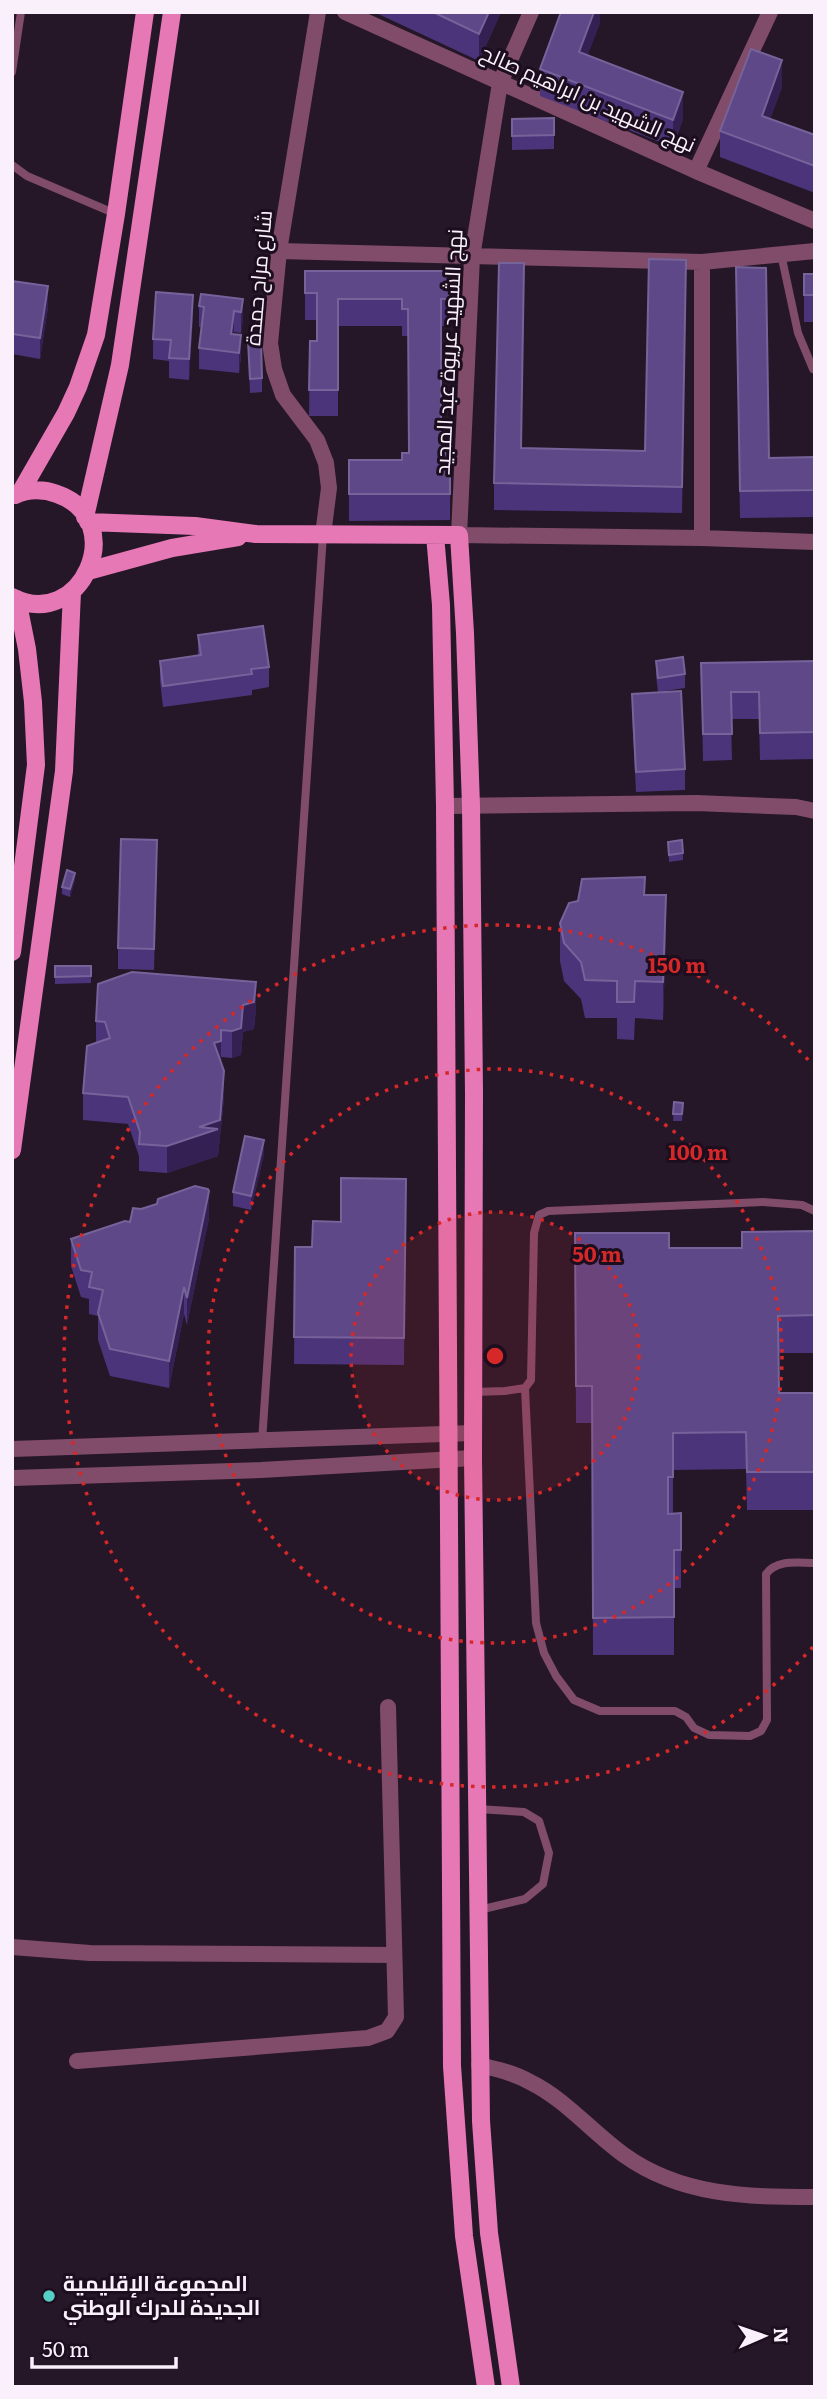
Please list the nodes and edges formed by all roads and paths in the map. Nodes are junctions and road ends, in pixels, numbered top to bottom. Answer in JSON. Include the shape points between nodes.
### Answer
{"nodes":[{"id":1,"x":21,"y":12,"type":"edge"},
{"id":2,"x":145,"y":12,"type":"edge"},
{"id":3,"x":172,"y":12,"type":"edge"},
{"id":4,"x":318,"y":12,"type":"edge"},
{"id":5,"x":345,"y":12,"type":"edge"},
{"id":6,"x":531,"y":12,"type":"edge"},
{"id":7,"x":770,"y":12,"type":"edge"},
{"id":8,"x":12,"y":72,"type":"edge"},
{"id":9,"x":500,"y":83,"type":"junction"},
{"id":10,"x":12,"y":165,"type":"edge"},
{"id":11,"x":696,"y":171,"type":"junction"},
{"id":12,"x":116,"y":214,"type":"junction"},
{"id":13,"x":815,"y":220,"type":"edge"},
{"id":14,"x":279,"y":251,"type":"junction"},
{"id":15,"x":815,"y":251,"type":"edge"},
{"id":16,"x":780,"y":253,"type":"junction"},
{"id":17,"x":472,"y":257,"type":"junction"},
{"id":18,"x":702,"y":262,"type":"junction"},
{"id":19,"x":813,"y":369,"type":"edge"},
{"id":20,"x":16,"y":495,"type":"edge"},
{"id":21,"x":87,"y":519,"type":"junction"},
{"id":22,"x":257,"y":534,"type":"junction"},
{"id":23,"x":323,"y":535,"type":"junction"},
{"id":24,"x":435,"y":535,"type":"junction"},
{"id":25,"x":459,"y":535,"type":"junction"},
{"id":26,"x":702,"y":538,"type":"junction"},
{"id":27,"x":815,"y":542,"type":"edge"},
{"id":28,"x":88,"y":571,"type":"junction"},
{"id":29,"x":72,"y":592,"type":"junction"},
{"id":30,"x":15,"y":598,"type":"edge"},
{"id":31,"x":445,"y":806,"type":"junction"},
{"id":32,"x":471,"y":806,"type":"junction"},
{"id":33,"x":815,"y":811,"type":"edge"},
{"id":34,"x":12,"y":952,"type":"edge"},
{"id":35,"x":474,"y":1093,"type":"junction"},
{"id":36,"x":447,"y":1094,"type":"junction"},
{"id":37,"x":12,"y":1150,"type":"edge"},
{"id":38,"x":815,"y":1211,"type":"edge"},
{"id":39,"x":525,"y":1388,"type":"junction"},
{"id":40,"x":474,"y":1392,"type":"junction"},
{"id":41,"x":474,"y":1433,"type":"junction"},
{"id":42,"x":449,"y":1434,"type":"junction"},
{"id":43,"x":262,"y":1442,"type":"junction"},
{"id":44,"x":12,"y":1450,"type":"edge"},
{"id":45,"x":473,"y":1458,"type":"junction"},
{"id":46,"x":449,"y":1459,"type":"junction"},
{"id":47,"x":261,"y":1470,"type":"junction"},
{"id":48,"x":12,"y":1478,"type":"edge"},
{"id":49,"x":815,"y":1563,"type":"edge"},
{"id":50,"x":388,"y":1707,"type":"dead end"},
{"id":51,"x":477,"y":1809,"type":"junction"},
{"id":52,"x":478,"y":1910,"type":"junction"},
{"id":53,"x":450,"y":1935,"type":"junction"},
{"id":54,"x":478,"y":1935,"type":"junction"},
{"id":55,"x":12,"y":1947,"type":"edge"},
{"id":56,"x":394,"y":1955,"type":"junction"},
{"id":57,"x":77,"y":2062,"type":"dead end"},
{"id":58,"x":479,"y":2065,"type":"junction"},
{"id":59,"x":815,"y":2197,"type":"edge"},
{"id":60,"x":486,"y":2387,"type":"edge"},
{"id":61,"x":511,"y":2387,"type":"edge"}],
"edges":[{"from":1,"to":8,"type":"lane"},
{"from":2,"to":12,"type":"main road"},
{"from":3,"to":21,"type":"main road","via":[[120,365]]},
{"from":4,"to":14,"type":"street","name":"شارع مراح حمدة"},
{"from":5,"to":9,"type":"street","name":"نهج الشهيد بن ابراهيم صالح"},
{"from":6,"to":9,"type":"street","name":"نهج الشهيد عريوة عبد المجيد"},
{"from":7,"to":11,"type":"street"},
{"from":9,"to":11,"type":"street","name":"نهج الشهيد بن ابراهيم صالح"},
{"from":9,"to":17,"type":"street","name":"نهج الشهيد عريوة عبد المجيد"},
{"from":10,"to":12,"type":"lane","via":[[26,176]]},
{"from":11,"to":13,"type":"street","name":"نهج الشهيد بن ابراهيم صالح"},
{"from":12,"to":20,"type":"main road","via":[[88,362],[66,413]]},
{"from":14,"to":17,"type":"street"},
{"from":14,"to":23,"type":"street","name":"شارع مراح حمدة","via":[[270,343],[274,369],[283,395],[317,440],[326,463],[330,488]]},
{"from":15,"to":16,"type":"street"},
{"from":16,"to":18,"type":"street"},
{"from":16,"to":19,"type":"lane","via":[[798,333]]},
{"from":17,"to":18,"type":"street"},
{"from":17,"to":25,"type":"street","name":"نهج الشهيد عريوة عبد المجيد"},
{"from":18,"to":26,"type":"street"},
{"from":20,"to":21,"type":"main road","via":[[50,491],[76,505]]},
{"from":21,"to":22,"type":"main road"},
{"from":21,"to":28,"type":"main road","via":[[94,547]]},
{"from":22,"to":23,"type":"main road"},
{"from":22,"to":28,"type":"main road","via":[[172,548]]},
{"from":23,"to":24,"type":"main road"},
{"from":23,"to":43,"type":"lane"},
{"from":24,"to":25,"type":"main road"},
{"from":24,"to":31,"type":"main road"},
{"from":25,"to":26,"type":"street"},
{"from":25,"to":32,"type":"main road"},
{"from":26,"to":27,"type":"street"},
{"from":28,"to":29,"type":"main road"},
{"from":29,"to":30,"type":"main road","via":[[45,603]]},
{"from":29,"to":37,"type":"main road","via":[[65,771]]},
{"from":30,"to":34,"type":"main road","via":[[27,649],[36,765]]},
{"from":31,"to":32,"type":"street"},
{"from":31,"to":36,"type":"main road"},
{"from":32,"to":33,"type":"street","via":[[696,803]]},
{"from":32,"to":35,"type":"main road"},
{"from":35,"to":36,"type":"main road"},
{"from":35,"to":40,"type":"main road"},
{"from":36,"to":42,"type":"main road"},
{"from":38,"to":39,"type":"lane","via":[[802,1205],[763,1202],[539,1215],[534,1233],[531,1380]]},
{"from":39,"to":40,"type":"lane"},
{"from":39,"to":49,"type":"lane","via":[[536,1623],[544,1653],[574,1700],[600,1711],[674,1711],[709,1735],[750,1736],[761,1731],[767,1720],[766,1574],[782,1564]]},
{"from":40,"to":41,"type":"main road"},
{"from":41,"to":42,"type":"street"},
{"from":41,"to":45,"type":"main road"},
{"from":42,"to":43,"type":"street"},
{"from":42,"to":46,"type":"main road"},
{"from":43,"to":44,"type":"street"},
{"from":43,"to":47,"type":"street"},
{"from":45,"to":46,"type":"street"},
{"from":45,"to":51,"type":"main road"},
{"from":46,"to":47,"type":"street"},
{"from":46,"to":53,"type":"main road"},
{"from":47,"to":48,"type":"street"},
{"from":50,"to":56,"type":"street"},
{"from":51,"to":52,"type":"main road"},
{"from":51,"to":52,"type":"lane","via":[[524,1812],[539,1821],[549,1853],[543,1884],[525,1899]]},
{"from":52,"to":54,"type":"main road"},
{"from":53,"to":54,"type":"main road"},
{"from":53,"to":60,"type":"main road","via":[[459,2179]]},
{"from":54,"to":58,"type":"main road"},
{"from":55,"to":56,"type":"street","via":[[89,1953]]},
{"from":56,"to":57,"type":"street","via":[[396,2017],[387,2031],[368,2038]]},
{"from":58,"to":59,"type":"street","via":[[531,2082],[624,2155],[682,2185],[717,2193]]},
{"from":58,"to":61,"type":"main road","via":[[489,2233]]}]}
